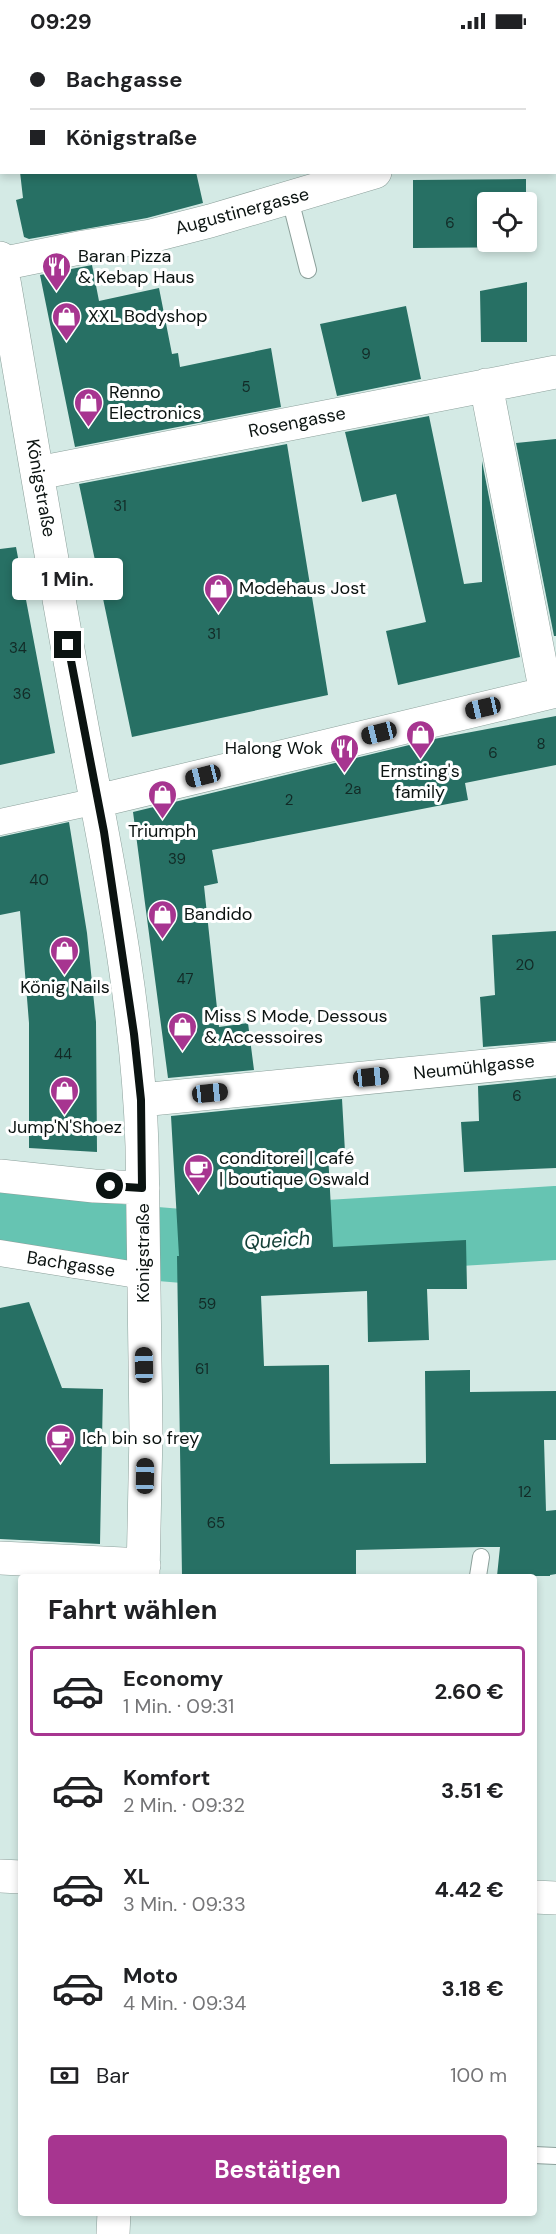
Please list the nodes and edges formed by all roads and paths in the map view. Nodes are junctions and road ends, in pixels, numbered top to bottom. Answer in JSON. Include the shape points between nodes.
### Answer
{"nodes":[{"id":1,"x":366,"y":174,"type":"edge"},
{"id":2,"x":290,"y":199,"type":"junction"},
{"id":3,"x":1,"y":261,"type":"edge"},
{"id":4,"x":308,"y":270,"type":"dead end"},
{"id":5,"x":556,"y":372,"type":"edge"},
{"id":6,"x":486,"y":385,"type":"junction"},
{"id":7,"x":38,"y":473,"type":"junction"},
{"id":8,"x":551,"y":692,"type":"edge"},
{"id":9,"x":97,"y":801,"type":"junction"},
{"id":10,"x":0,"y":822,"type":"edge"},
{"id":11,"x":556,"y":1059,"type":"edge"},
{"id":12,"x":141,"y":1100,"type":"junction"},
{"id":13,"x":0,"y":1176,"type":"edge"},
{"id":14,"x":142,"y":1197,"type":"junction"},
{"id":15,"x":0,"y":1253,"type":"edge"},
{"id":16,"x":142,"y":1276,"type":"junction"},
{"id":17,"x":481,"y":1557,"type":"dead end"},
{"id":18,"x":0,"y":1558,"type":"edge"},
{"id":19,"x":144,"y":1571,"type":"edge"},
{"id":20,"x":478,"y":1574,"type":"edge"},
{"id":21,"x":0,"y":1876,"type":"edge"},
{"id":22,"x":18,"y":1877,"type":"edge"},
{"id":23,"x":537,"y":1897,"type":"edge"},
{"id":24,"x":556,"y":1898,"type":"edge"},
{"id":25,"x":537,"y":2155,"type":"edge"},
{"id":26,"x":556,"y":2156,"type":"edge"},
{"id":27,"x":114,"y":2216,"type":"edge"},
{"id":28,"x":113,"y":2234,"type":"edge"}],
"edges":[{"from":1,"to":2,"type":"street","name":"Augustinergasse"},
{"from":2,"to":3,"type":"street","name":"Augustinergasse","via":[[151,236]]},
{"from":2,"to":4,"type":"lane"},
{"from":3,"to":7,"type":"street","name":"Königstraße"},
{"from":5,"to":6,"type":"street","name":"Rosengasse"},
{"from":6,"to":7,"type":"street","name":"Rosengasse"},
{"from":6,"to":8,"type":"street"},
{"from":7,"to":9,"type":"street","name":"Königstraße"},
{"from":8,"to":9,"type":"street"},
{"from":9,"to":10,"type":"street"},
{"from":9,"to":12,"type":"street","name":"Königstraße","via":[[125,968]]},
{"from":11,"to":12,"type":"street","name":"Neumühlgasse"},
{"from":12,"to":14,"type":"street","name":"Königstraße"},
{"from":13,"to":14,"type":"street","via":[[94,1186]]},
{"from":14,"to":16,"type":"street","name":"Königstraße"},
{"from":15,"to":16,"type":"street","name":"Bachgasse"},
{"from":16,"to":19,"type":"street","name":"Königstraße"},
{"from":17,"to":20,"type":"lane"},
{"from":18,"to":19,"type":"street"},
{"from":21,"to":22,"type":"street"},
{"from":23,"to":24,"type":"street"},
{"from":25,"to":26,"type":"lane"},
{"from":27,"to":28,"type":"street"}]}
